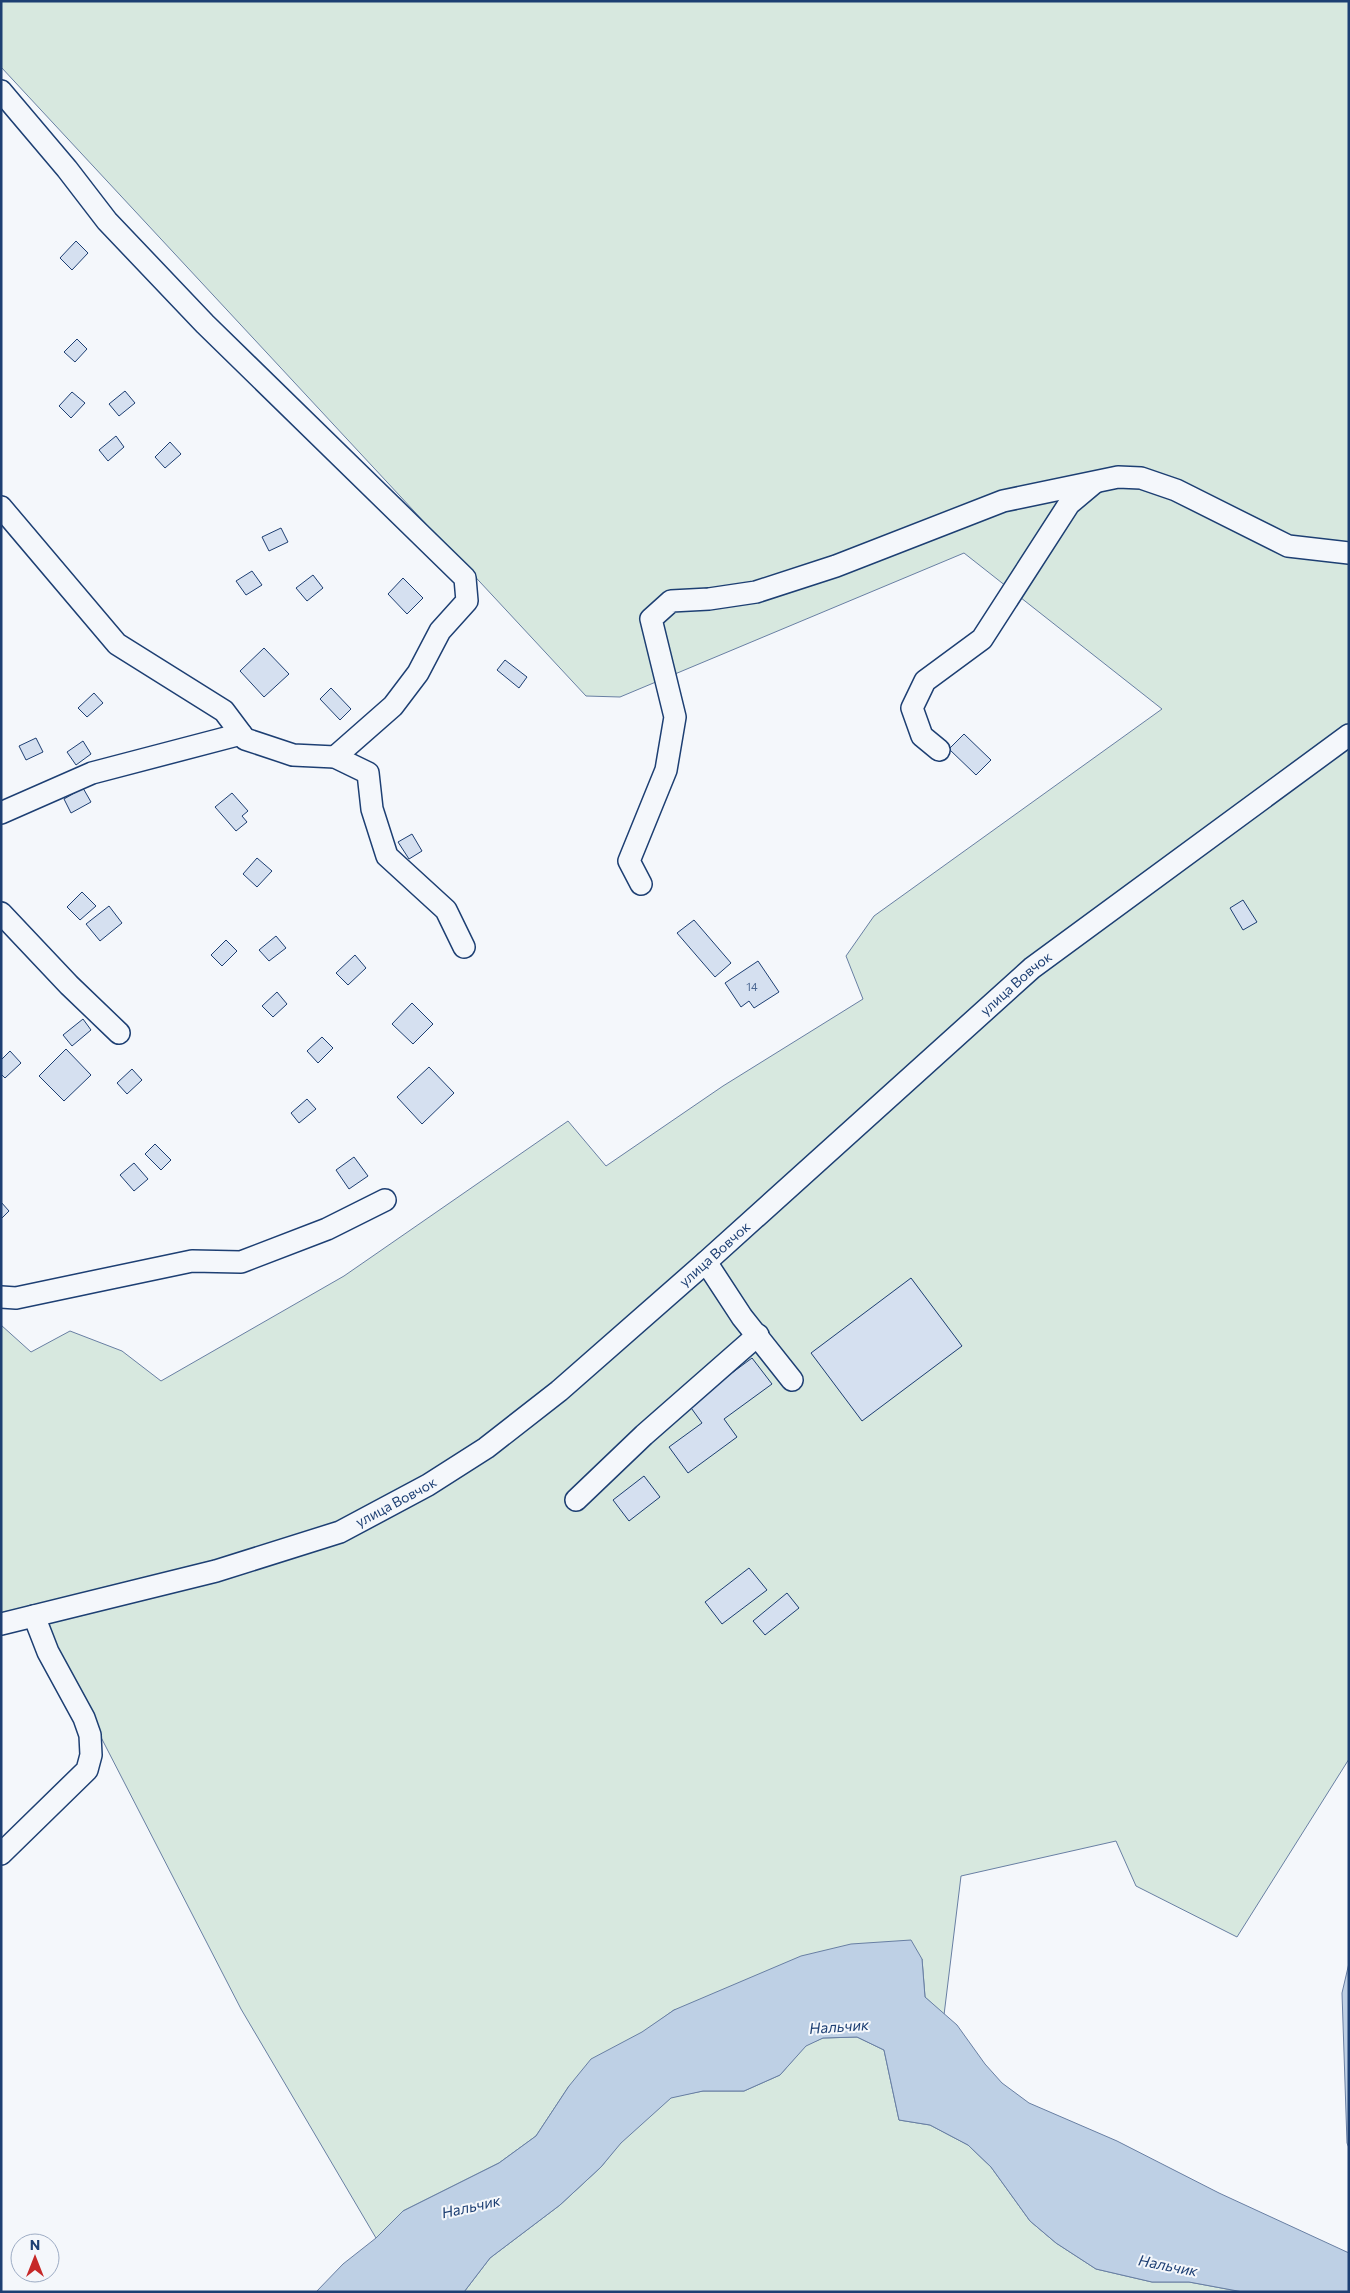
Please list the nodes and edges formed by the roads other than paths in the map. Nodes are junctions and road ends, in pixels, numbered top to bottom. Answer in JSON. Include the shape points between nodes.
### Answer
{"nodes":[{"id":1,"x":1,"y":92,"type":"edge"},
{"id":2,"x":1094,"y":483,"type":"junction"},
{"id":3,"x":1,"y":507,"type":"edge"},
{"id":4,"x":1349,"y":553,"type":"edge"},
{"id":5,"x":240,"y":734,"type":"junction"},
{"id":6,"x":1349,"y":735,"type":"edge"},
{"id":7,"x":938,"y":750,"type":"dead end"},
{"id":8,"x":335,"y":758,"type":"junction"},
{"id":9,"x":1,"y":813,"type":"edge"},
{"id":10,"x":641,"y":884,"type":"dead end"},
{"id":11,"x":1,"y":913,"type":"edge"},
{"id":12,"x":464,"y":947,"type":"dead end"},
{"id":13,"x":119,"y":1033,"type":"dead end"},
{"id":14,"x":385,"y":1200,"type":"dead end"},
{"id":15,"x":706,"y":1262,"type":"junction"},
{"id":16,"x":1,"y":1298,"type":"edge"},
{"id":17,"x":758,"y":1335,"type":"junction"},
{"id":18,"x":792,"y":1380,"type":"dead end"},
{"id":19,"x":576,"y":1500,"type":"dead end"},
{"id":20,"x":34,"y":1616,"type":"junction"},
{"id":21,"x":1,"y":1624,"type":"edge"},
{"id":22,"x":1,"y":1854,"type":"edge"}],
"edges":[{"from":1,"to":8,"type":"street","via":[[107,221],[212,330],[465,578],[467,601],[440,631],[418,673],[393,706]]},
{"from":2,"to":4,"type":"street","via":[[1118,477],[1141,478],[1176,490],[1288,546]]},
{"from":2,"to":7,"type":"street","via":[[1069,504],[982,639],[925,681],[912,708],[922,736]]},
{"from":2,"to":10,"type":"street","via":[[1004,502],[836,566],[756,592],[708,600],[671,601],[652,619],[675,717],[666,770],[629,862]]},
{"from":3,"to":5,"type":"street","via":[[117,644],[224,712]]},
{"from":5,"to":8,"type":"street","via":[[245,739],[293,755]]},
{"from":5,"to":9,"type":"street","via":[[92,773]]},
{"from":6,"to":15,"type":"street","name":"улица Вовчок","via":[[1032,968]]},
{"from":8,"to":12,"type":"street","via":[[368,773],[372,810],[387,856],[446,910]]},
{"from":11,"to":13,"type":"street"},
{"from":14,"to":16,"type":"street","via":[[327,1229],[240,1262],[192,1261],[16,1298]]},
{"from":15,"to":17,"type":"street","via":[[742,1317]]},
{"from":15,"to":20,"type":"street","name":"улица Вовчок","via":[[522,1422],[454,1469],[375,1514],[340,1532],[225,1568]]},
{"from":17,"to":18,"type":"street"},
{"from":17,"to":19,"type":"street"},
{"from":20,"to":21,"type":"street","name":"улица Вовчок"},
{"from":20,"to":22,"type":"street","via":[[48,1652],[84,1718],[90,1735],[91,1755],[87,1770]]}]}
